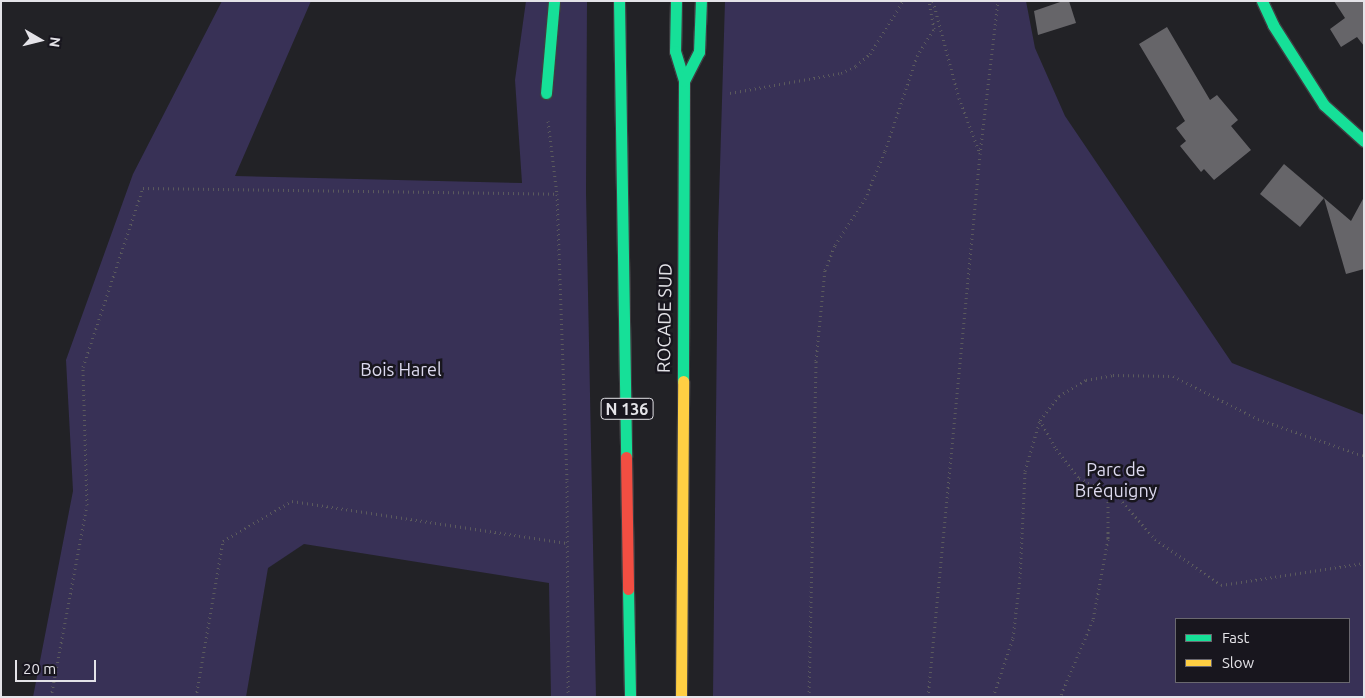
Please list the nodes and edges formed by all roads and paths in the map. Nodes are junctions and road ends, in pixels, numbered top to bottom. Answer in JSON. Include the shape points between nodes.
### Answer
{"nodes":[{"id":1,"x":554,"y":1,"type":"edge"},
{"id":2,"x":619,"y":1,"type":"edge"},
{"id":3,"x":676,"y":1,"type":"edge"},
{"id":4,"x":700,"y":1,"type":"edge"},
{"id":5,"x":904,"y":1,"type":"edge"},
{"id":6,"x":931,"y":1,"type":"edge"},
{"id":7,"x":998,"y":1,"type":"edge"},
{"id":8,"x":1262,"y":1,"type":"edge"},
{"id":9,"x":684,"y":82,"type":"junction"},
{"id":10,"x":546,"y":93,"type":"joint"},
{"id":11,"x":730,"y":93,"type":"dead end"},
{"id":12,"x":1364,"y":141,"type":"edge"},
{"id":13,"x":980,"y":154,"type":"junction"},
{"id":14,"x":557,"y":194,"type":"junction"},
{"id":15,"x":1040,"y":420,"type":"junction"},
{"id":16,"x":1364,"y":456,"type":"edge"},
{"id":17,"x":1108,"y":492,"type":"junction"},
{"id":18,"x":567,"y":543,"type":"junction"},
{"id":19,"x":1364,"y":563,"type":"edge"},
{"id":20,"x":51,"y":697,"type":"edge"},
{"id":21,"x":196,"y":697,"type":"edge"},
{"id":22,"x":568,"y":697,"type":"edge"},
{"id":23,"x":630,"y":697,"type":"edge"},
{"id":24,"x":681,"y":697,"type":"edge"},
{"id":25,"x":808,"y":697,"type":"edge"},
{"id":26,"x":928,"y":697,"type":"edge"},
{"id":27,"x":993,"y":697,"type":"edge"},
{"id":28,"x":1060,"y":697,"type":"edge"}],
"edges":[{"from":1,"to":10,"type":"main road"},
{"from":2,"to":23,"type":"main road","name":"ROCADE SUD","number":"N 136"},
{"from":3,"to":9,"type":"main road","name":"ROCADE SUD","number":"N 136","via":[[675,51]]},
{"from":4,"to":9,"type":"main road","via":[[699,52]]},
{"from":5,"to":11,"type":"path","via":[[870,54],[856,66],[841,73]]},
{"from":6,"to":13,"type":"path","via":[[959,98]]},
{"from":6,"to":25,"type":"path","via":[[934,29],[917,56],[865,199],[835,245],[822,289],[816,361]]},
{"from":7,"to":13,"type":"path"},
{"from":8,"to":12,"type":"main road","via":[[1273,25],[1324,105]]},
{"from":9,"to":24,"type":"main road","name":"ROCADE SUD","number":"N 136","via":[[679,529]]},
{"from":10,"to":14,"type":"path"},
{"from":13,"to":26,"type":"path"},
{"from":14,"to":18,"type":"path"},
{"from":14,"to":20,"type":"path","via":[[143,188],[83,367],[87,505]]},
{"from":15,"to":16,"type":"path","via":[[1059,396],[1086,380],[1113,375],[1160,374],[1173,376],[1258,419]]},
{"from":15,"to":17,"type":"path","via":[[1056,449],[1080,478]]},
{"from":15,"to":27,"type":"path","via":[[1024,471],[1020,578],[1012,638]]},
{"from":17,"to":19,"type":"path","via":[[1119,498],[1155,538],[1221,585]]},
{"from":17,"to":28,"type":"path","via":[[1108,539],[1093,620]]},
{"from":18,"to":21,"type":"path","via":[[292,501],[224,541]]},
{"from":18,"to":22,"type":"path"}]}
